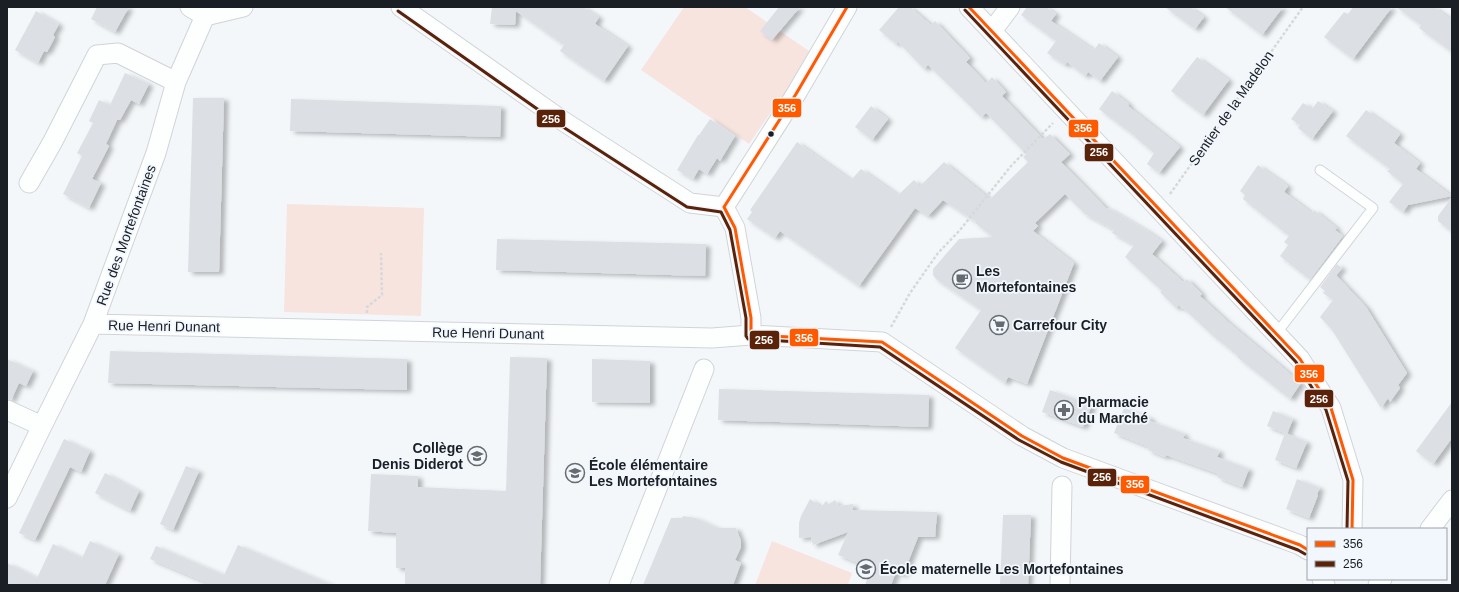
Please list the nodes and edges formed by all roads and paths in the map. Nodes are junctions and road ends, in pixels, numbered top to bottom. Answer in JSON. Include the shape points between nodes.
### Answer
{"nodes":[{"id":1,"x":243,"y":7,"type":"edge"},
{"id":2,"x":401,"y":7,"type":"edge"},
{"id":3,"x":847,"y":7,"type":"edge"},
{"id":4,"x":969,"y":7,"type":"edge"},
{"id":5,"x":1010,"y":7,"type":"edge"},
{"id":6,"x":1303,"y":7,"type":"edge"},
{"id":7,"x":203,"y":10,"type":"edge"},
{"id":8,"x":992,"y":31,"type":"junction"},
{"id":9,"x":176,"y":82,"type":"junction"},
{"id":10,"x":1066,"y":110,"type":"junction"},
{"id":11,"x":1320,"y":170,"type":"dead end"},
{"id":12,"x":28,"y":183,"type":"dead end"},
{"id":13,"x":724,"y":207,"type":"junction"},
{"id":14,"x":1159,"y":209,"type":"junction"},
{"id":15,"x":381,"y":252,"type":"dead end"},
{"id":16,"x":93,"y":324,"type":"junction"},
{"id":17,"x":368,"y":330,"type":"junction"},
{"id":18,"x":1276,"y":334,"type":"junction"},
{"id":19,"x":751,"y":335,"type":"junction"},
{"id":20,"x":882,"y":342,"type":"junction"},
{"id":21,"x":704,"y":369,"type":"dead end"},
{"id":22,"x":7,"y":410,"type":"edge"},
{"id":23,"x":42,"y":426,"type":"junction"},
{"id":24,"x":1062,"y":486,"type":"dead end"},
{"id":25,"x":7,"y":498,"type":"edge"},
{"id":26,"x":1452,"y":500,"type":"edge"},
{"id":27,"x":1352,"y":528,"type":"edge"},
{"id":28,"x":1431,"y":528,"type":"edge"},
{"id":29,"x":1307,"y":549,"type":"edge"},
{"id":30,"x":619,"y":585,"type":"edge"},
{"id":31,"x":1060,"y":585,"type":"edge"}],
"edges":[{"from":1,"to":7,"type":"street"},
{"from":2,"to":13,"type":"street","via":[[563,121],[690,203]]},
{"from":3,"to":13,"type":"street","via":[[796,94]]},
{"from":4,"to":8,"type":"street"},
{"from":5,"to":8,"type":"street"},
{"from":6,"to":14,"type":"path","name":"Sentier de la Madelon"},
{"from":7,"to":9,"type":"street","name":"Rue des Mortefontaines"},
{"from":8,"to":10,"type":"street"},
{"from":9,"to":12,"type":"street","via":[[118,53],[97,55],[52,143]]},
{"from":9,"to":16,"type":"street","name":"Rue des Mortefontaines","via":[[156,153]]},
{"from":10,"to":14,"type":"street"},
{"from":10,"to":20,"type":"path","via":[[1011,166],[960,230],[938,253],[910,293]]},
{"from":11,"to":18,"type":"lane","via":[[1373,208]]},
{"from":13,"to":19,"type":"street","via":[[735,228],[751,318]]},
{"from":14,"to":18,"type":"street"},
{"from":15,"to":17,"type":"path","via":[[382,295],[367,307]]},
{"from":16,"to":17,"type":"street","name":"Rue Henri Dunant"},
{"from":16,"to":23,"type":"street","name":"Rue des Mortefontaines"},
{"from":17,"to":19,"type":"street","name":"Rue Henri Dunant","via":[[712,338]]},
{"from":18,"to":27,"type":"street","via":[[1300,358],[1331,408],[1353,480]]},
{"from":19,"to":20,"type":"street","name":"Rue Henri Dunant"},
{"from":20,"to":29,"type":"street","via":[[1022,436],[1063,458]]},
{"from":21,"to":30,"type":"street"},
{"from":22,"to":23,"type":"street"},
{"from":23,"to":25,"type":"street","name":"Rue des Mortefontaines"},
{"from":24,"to":31,"type":"street"},
{"from":26,"to":28,"type":"street"}]}
